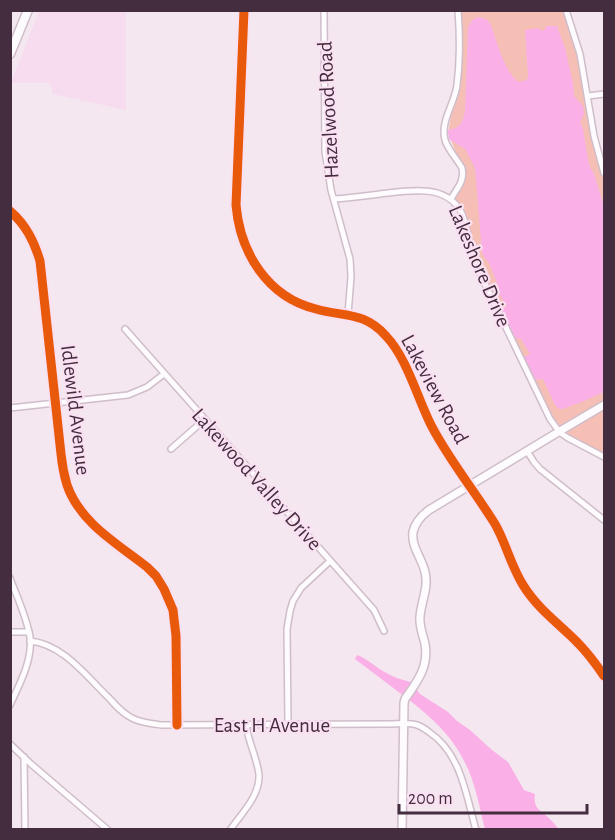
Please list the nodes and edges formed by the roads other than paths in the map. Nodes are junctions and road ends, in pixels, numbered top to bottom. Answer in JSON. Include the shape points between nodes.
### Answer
{"nodes":[{"id":1,"x":28,"y":10,"type":"edge"},
{"id":2,"x":244,"y":10,"type":"edge"},
{"id":3,"x":324,"y":10,"type":"edge"},
{"id":4,"x":458,"y":10,"type":"edge"},
{"id":5,"x":566,"y":10,"type":"edge"},
{"id":6,"x":10,"y":54,"type":"edge"},
{"id":7,"x":604,"y":94,"type":"edge"},
{"id":8,"x":588,"y":96,"type":"junction"},
{"id":9,"x":604,"y":173,"type":"edge"},
{"id":10,"x":334,"y":199,"type":"junction"},
{"id":11,"x":451,"y":199,"type":"junction"},
{"id":12,"x":10,"y":211,"type":"edge"},
{"id":13,"x":348,"y":314,"type":"junction"},
{"id":14,"x":125,"y":329,"type":"dead end"},
{"id":15,"x":164,"y":374,"type":"junction"},
{"id":16,"x":56,"y":403,"type":"junction"},
{"id":17,"x":604,"y":405,"type":"edge"},
{"id":18,"x":10,"y":408,"type":"edge"},
{"id":19,"x":204,"y":420,"type":"junction"},
{"id":20,"x":560,"y":431,"type":"junction"},
{"id":21,"x":171,"y":449,"type":"dead end"},
{"id":22,"x":527,"y":450,"type":"junction"},
{"id":23,"x":604,"y":457,"type":"edge"},
{"id":24,"x":469,"y":485,"type":"junction"},
{"id":25,"x":604,"y":520,"type":"edge"},
{"id":26,"x":330,"y":561,"type":"junction"},
{"id":27,"x":10,"y":578,"type":"edge"},
{"id":28,"x":384,"y":631,"type":"dead end"},
{"id":29,"x":10,"y":632,"type":"edge"},
{"id":30,"x":28,"y":632,"type":"junction"},
{"id":31,"x":30,"y":641,"type":"junction"},
{"id":32,"x":604,"y":676,"type":"edge"},
{"id":33,"x":10,"y":705,"type":"edge"},
{"id":34,"x":288,"y":724,"type":"junction"},
{"id":35,"x":403,"y":724,"type":"junction"},
{"id":36,"x":177,"y":725,"type":"junction"},
{"id":37,"x":246,"y":725,"type":"junction"},
{"id":38,"x":10,"y":744,"type":"edge"},
{"id":39,"x":24,"y":757,"type":"junction"},
{"id":40,"x":25,"y":830,"type":"edge"},
{"id":41,"x":108,"y":830,"type":"edge"},
{"id":42,"x":230,"y":830,"type":"edge"},
{"id":43,"x":402,"y":830,"type":"edge"},
{"id":44,"x":476,"y":830,"type":"edge"}],
"edges":[{"from":1,"to":6,"type":"main road"},
{"from":2,"to":13,"type":"street","name":"Lakeview Road","via":[[236,205],[242,237],[258,269],[282,293],[314,309]]},
{"from":3,"to":10,"type":"street","name":"Hazelwood Road","via":[[325,151]]},
{"from":4,"to":11,"type":"street","name":"Lakeshore Drive","via":[[457,86],[446,118],[445,140],[462,168],[463,180]]},
{"from":5,"to":8,"type":"street"},
{"from":7,"to":8,"type":"street"},
{"from":8,"to":9,"type":"street"},
{"from":10,"to":11,"type":"street","via":[[420,190]]},
{"from":10,"to":13,"type":"street","name":"Hazelwood Road","via":[[350,259]]},
{"from":11,"to":20,"type":"street","name":"Lakeshore Drive","via":[[462,212],[473,259],[545,411]]},
{"from":12,"to":16,"type":"street","name":"Idlewild Avenue","via":[[29,232],[40,261]]},
{"from":13,"to":24,"type":"street","name":"Lakeview Road","via":[[367,321],[388,338],[429,422]]},
{"from":14,"to":15,"type":"street","name":"Lakewood Valley Drive"},
{"from":15,"to":16,"type":"street","via":[[128,395]]},
{"from":15,"to":19,"type":"street","name":"Lakewood Valley Drive"},
{"from":16,"to":18,"type":"street"},
{"from":16,"to":36,"type":"street","name":"Idlewild Avenue","via":[[63,472],[80,511],[156,576],[169,599],[175,620]]},
{"from":17,"to":20,"type":"street"},
{"from":19,"to":21,"type":"street"},
{"from":19,"to":26,"type":"street","name":"Lakewood Valley Drive"},
{"from":20,"to":22,"type":"street"},
{"from":20,"to":23,"type":"street","name":"Lakeshore Drive"},
{"from":22,"to":24,"type":"street"},
{"from":22,"to":25,"type":"street","via":[[540,469]]},
{"from":24,"to":32,"type":"street","name":"Lakeview Road","via":[[496,527],[529,595],[587,653]]},
{"from":24,"to":35,"type":"street","via":[[423,514],[413,531],[427,584],[420,618],[426,651],[422,674],[405,699]]},
{"from":26,"to":28,"type":"street","name":"Lakewood Valley Drive","via":[[374,610]]},
{"from":26,"to":34,"type":"street","via":[[301,588],[290,611]]},
{"from":27,"to":30,"type":"street"},
{"from":29,"to":30,"type":"street"},
{"from":30,"to":31,"type":"street"},
{"from":31,"to":33,"type":"street","via":[[25,674]]},
{"from":31,"to":36,"type":"street","name":"East H Avenue","via":[[58,651],[134,719]]},
{"from":34,"to":35,"type":"street","name":"East H Avenue"},
{"from":34,"to":37,"type":"street","name":"East H Avenue"},
{"from":35,"to":43,"type":"street"},
{"from":35,"to":44,"type":"street","name":"East H Avenue","via":[[419,726],[440,740],[451,754]]},
{"from":36,"to":37,"type":"street","name":"East H Avenue"},
{"from":37,"to":42,"type":"street","via":[[259,780],[255,793]]},
{"from":38,"to":39,"type":"street"},
{"from":39,"to":40,"type":"street"},
{"from":39,"to":41,"type":"street"}]}
